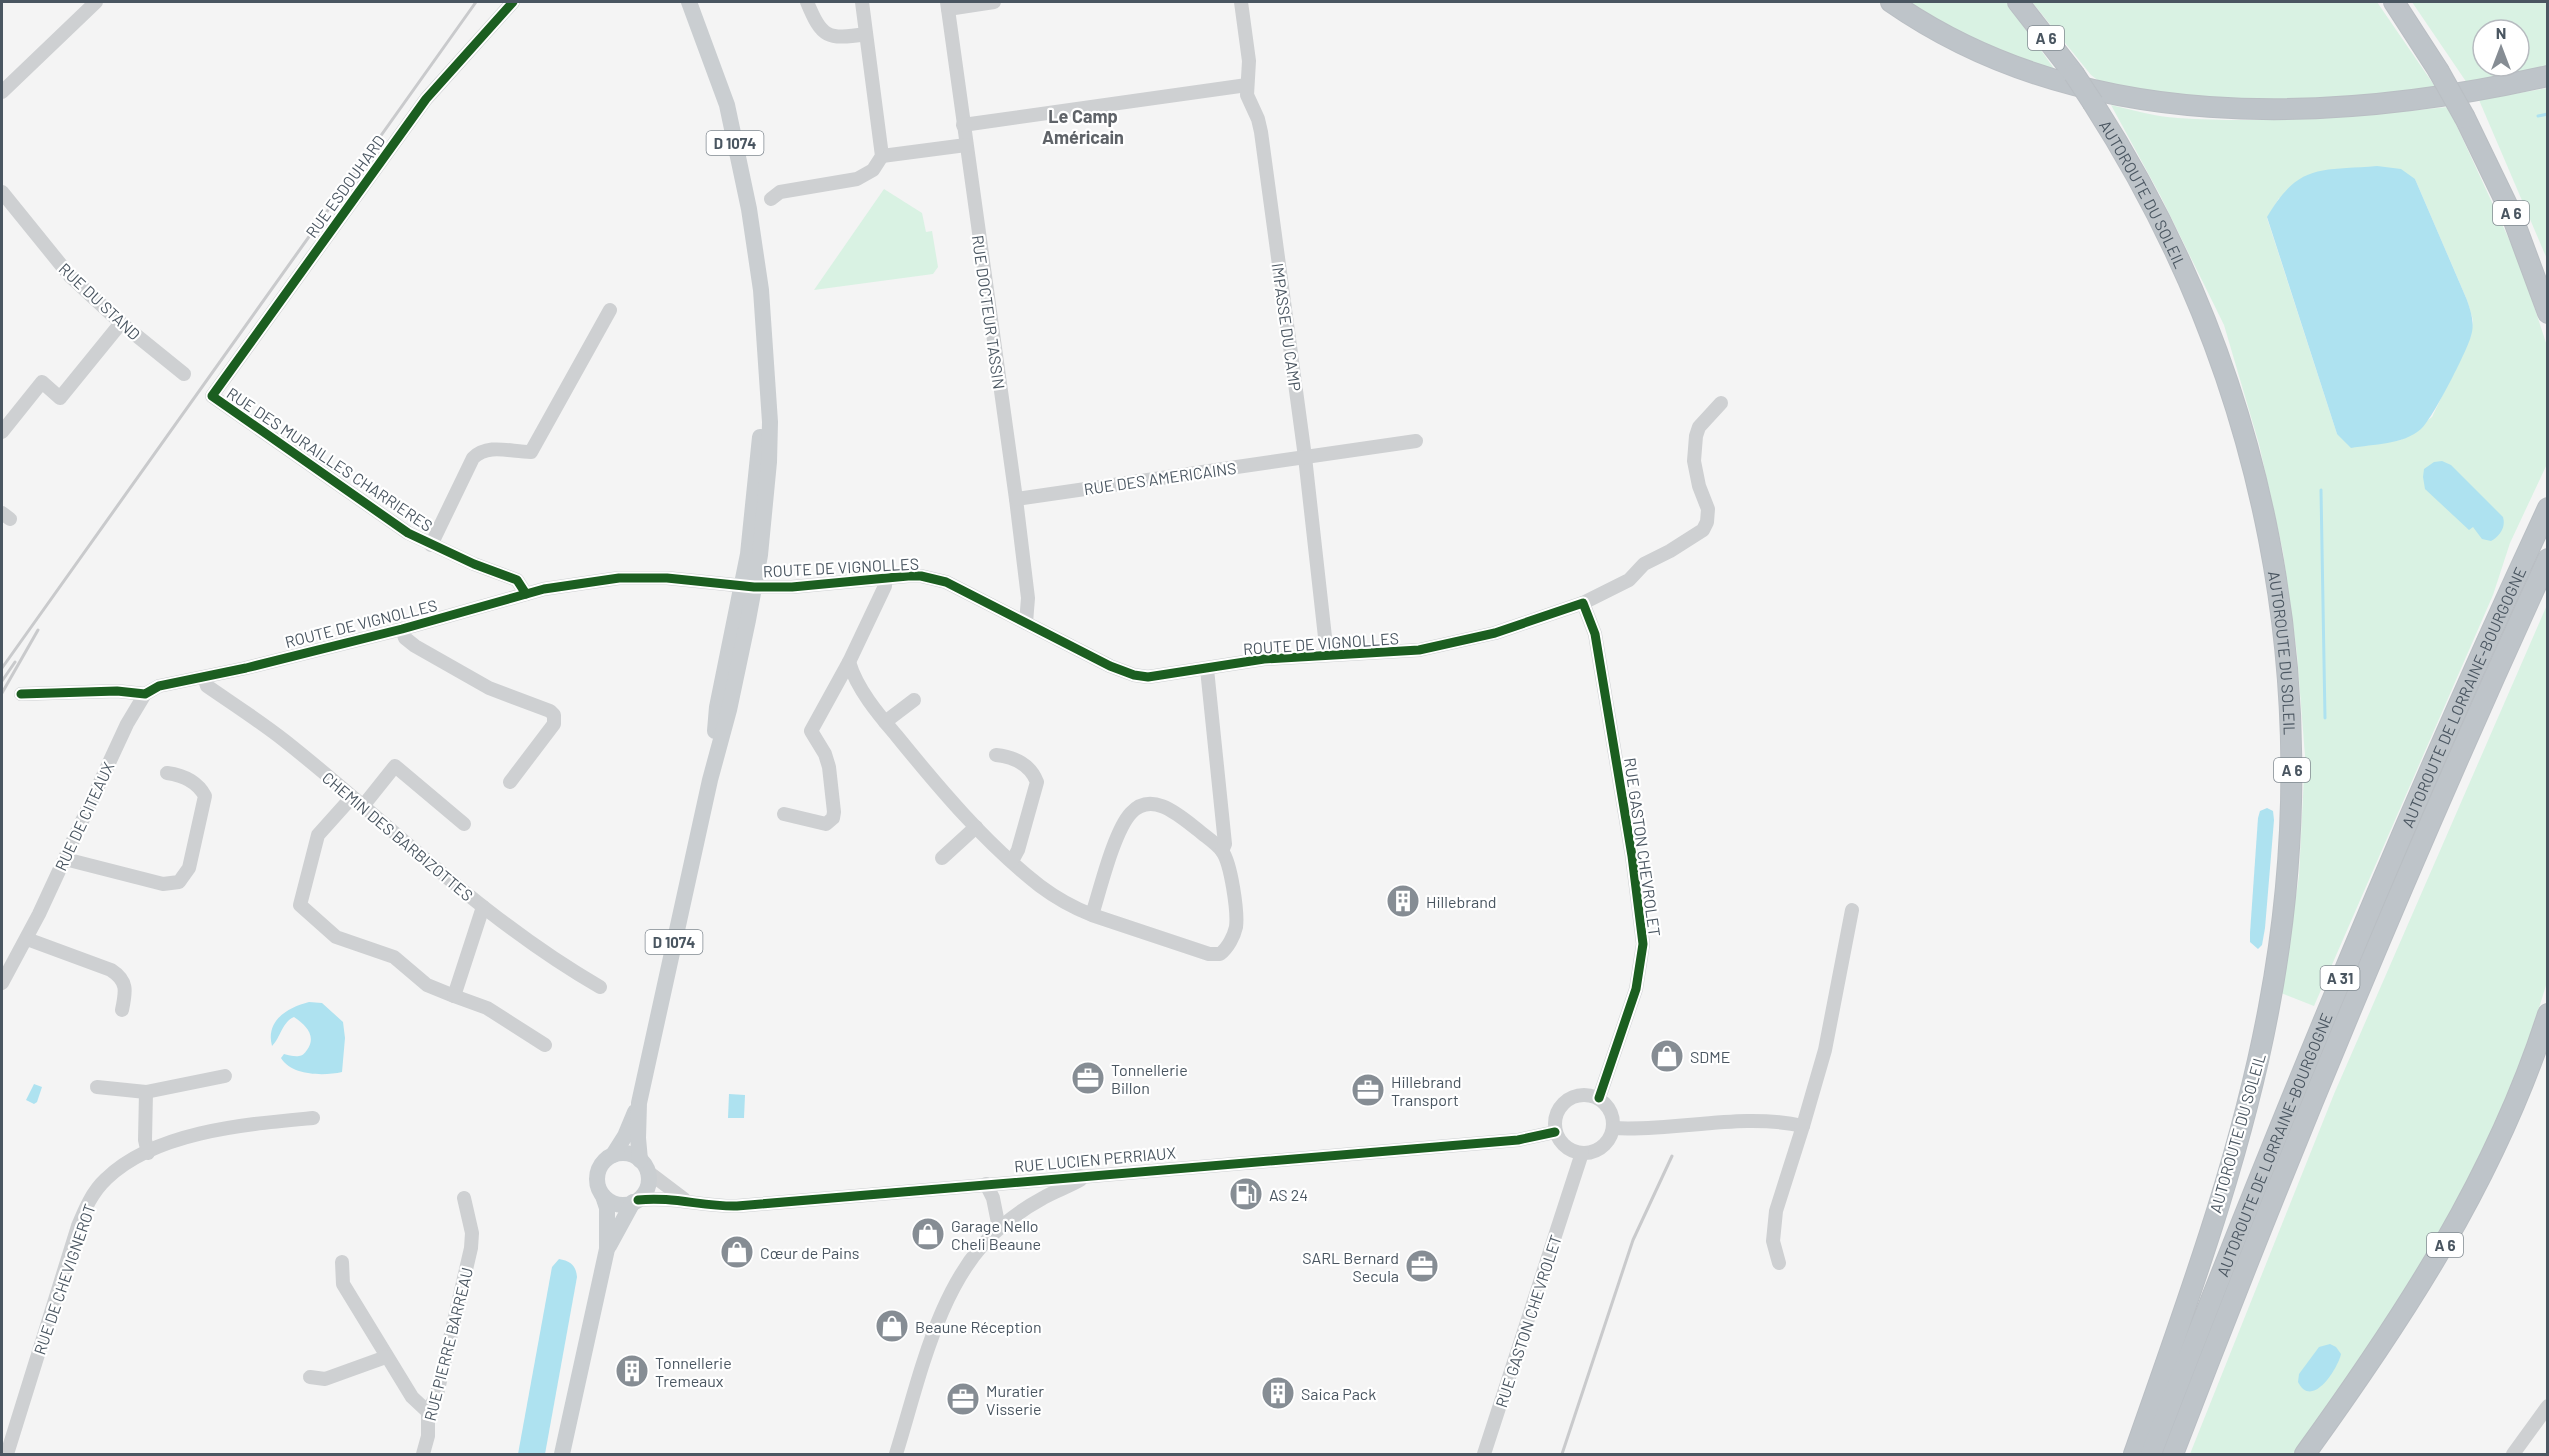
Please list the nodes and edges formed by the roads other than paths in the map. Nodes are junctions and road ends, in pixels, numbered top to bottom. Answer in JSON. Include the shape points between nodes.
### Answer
{"nodes":[{"id":1,"x":96,"y":2,"type":"edge"},
{"id":2,"x":513,"y":2,"type":"edge"},
{"id":3,"x":689,"y":2,"type":"edge"},
{"id":4,"x":807,"y":2,"type":"edge"},
{"id":5,"x":862,"y":2,"type":"edge"},
{"id":6,"x":994,"y":2,"type":"edge"},
{"id":7,"x":1241,"y":2,"type":"edge"},
{"id":8,"x":1891,"y":2,"type":"edge"},
{"id":9,"x":2018,"y":2,"type":"edge"},
{"id":10,"x":2394,"y":2,"type":"edge"},
{"id":11,"x":947,"y":5,"type":"edge"},
{"id":12,"x":866,"y":34,"type":"junction"},
{"id":13,"x":2547,"y":76,"type":"edge"},
{"id":14,"x":1247,"y":85,"type":"junction"},
{"id":15,"x":2,"y":92,"type":"edge"},
{"id":16,"x":963,"y":125,"type":"junction"},
{"id":17,"x":966,"y":145,"type":"junction"},
{"id":18,"x":882,"y":156,"type":"junction"},
{"id":19,"x":2,"y":192,"type":"edge"},
{"id":20,"x":771,"y":199,"type":"dead end"},
{"id":21,"x":610,"y":310,"type":"dead end"},
{"id":22,"x":2547,"y":313,"type":"edge"},
{"id":23,"x":121,"y":323,"type":"junction"},
{"id":24,"x":184,"y":374,"type":"dead end"},
{"id":25,"x":212,"y":396,"type":"joint"},
{"id":26,"x":1721,"y":403,"type":"dead end"},
{"id":27,"x":2,"y":432,"type":"edge"},
{"id":28,"x":1416,"y":441,"type":"dead end"},
{"id":29,"x":1305,"y":457,"type":"junction"},
{"id":30,"x":1016,"y":499,"type":"junction"},
{"id":31,"x":2547,"y":508,"type":"edge"},
{"id":32,"x":431,"y":545,"type":"junction"},
{"id":33,"x":2547,"y":558,"type":"edge"},
{"id":34,"x":885,"y":577,"type":"junction"},
{"id":35,"x":749,"y":586,"type":"junction"},
{"id":36,"x":526,"y":594,"type":"junction"},
{"id":37,"x":1580,"y":604,"type":"junction"},
{"id":38,"x":1026,"y":623,"type":"junction"},
{"id":39,"x":402,"y":629,"type":"junction"},
{"id":40,"x":1330,"y":655,"type":"junction"},
{"id":41,"x":849,"y":662,"type":"junction"},
{"id":42,"x":1207,"y":669,"type":"junction"},
{"id":43,"x":204,"y":677,"type":"junction"},
{"id":44,"x":21,"y":694,"type":"dead end"},
{"id":45,"x":145,"y":694,"type":"junction"},
{"id":46,"x":914,"y":700,"type":"dead end"},
{"id":47,"x":885,"y":722,"type":"junction"},
{"id":48,"x":996,"y":755,"type":"dead end"},
{"id":49,"x":167,"y":773,"type":"dead end"},
{"id":50,"x":510,"y":782,"type":"dead end"},
{"id":51,"x":357,"y":802,"type":"junction"},
{"id":52,"x":784,"y":814,"type":"dead end"},
{"id":53,"x":464,"y":824,"type":"dead end"},
{"id":54,"x":976,"y":827,"type":"junction"},
{"id":55,"x":1222,"y":851,"type":"junction"},
{"id":56,"x":942,"y":858,"type":"dead end"},
{"id":57,"x":64,"y":859,"type":"junction"},
{"id":58,"x":1012,"y":861,"type":"junction"},
{"id":59,"x":483,"y":907,"type":"junction"},
{"id":60,"x":1852,"y":910,"type":"dead end"},
{"id":61,"x":1092,"y":915,"type":"junction"},
{"id":62,"x":27,"y":939,"type":"junction"},
{"id":63,"x":2,"y":983,"type":"edge"},
{"id":64,"x":600,"y":987,"type":"dead end"},
{"id":65,"x":454,"y":996,"type":"junction"},
{"id":66,"x":122,"y":1010,"type":"dead end"},
{"id":67,"x":2547,"y":1014,"type":"edge"},
{"id":68,"x":545,"y":1045,"type":"dead end"},
{"id":69,"x":225,"y":1076,"type":"dead end"},
{"id":70,"x":97,"y":1087,"type":"dead end"},
{"id":71,"x":146,"y":1092,"type":"junction"},
{"id":72,"x":1599,"y":1098,"type":"junction"},
{"id":73,"x":639,"y":1103,"type":"junction"},
{"id":74,"x":313,"y":1118,"type":"dead end"},
{"id":75,"x":1803,"y":1126,"type":"junction"},
{"id":76,"x":1613,"y":1128,"type":"junction"},
{"id":77,"x":1556,"y":1132,"type":"junction"},
{"id":78,"x":148,"y":1153,"type":"junction"},
{"id":79,"x":1582,"y":1154,"type":"junction"},
{"id":80,"x":613,"y":1155,"type":"junction"},
{"id":81,"x":644,"y":1166,"type":"junction"},
{"id":82,"x":1080,"y":1176,"type":"junction"},
{"id":83,"x":986,"y":1184,"type":"junction"},
{"id":84,"x":603,"y":1196,"type":"junction"},
{"id":85,"x":464,"y":1198,"type":"dead end"},
{"id":86,"x":635,"y":1201,"type":"junction"},
{"id":87,"x":688,"y":1201,"type":"junction"},
{"id":88,"x":999,"y":1228,"type":"junction"},
{"id":89,"x":607,"y":1249,"type":"junction"},
{"id":90,"x":342,"y":1262,"type":"dead end"},
{"id":91,"x":1779,"y":1263,"type":"dead end"},
{"id":92,"x":386,"y":1357,"type":"junction"},
{"id":93,"x":310,"y":1377,"type":"dead end"},
{"id":94,"x":2547,"y":1406,"type":"edge"},
{"id":95,"x":429,"y":1412,"type":"junction"},
{"id":96,"x":7,"y":1455,"type":"edge"},
{"id":97,"x":423,"y":1455,"type":"edge"},
{"id":98,"x":562,"y":1455,"type":"edge"},
{"id":99,"x":896,"y":1455,"type":"edge"},
{"id":100,"x":1484,"y":1455,"type":"edge"},
{"id":101,"x":2134,"y":1455,"type":"edge"},
{"id":102,"x":2151,"y":1455,"type":"edge"},
{"id":103,"x":2173,"y":1455,"type":"edge"},
{"id":104,"x":2305,"y":1455,"type":"edge"},
{"id":105,"x":2513,"y":1455,"type":"edge"}],
"edges":[{"from":1,"to":15,"type":"street"},
{"from":2,"to":25,"type":"street","name":"RUE ESDOUHARD","via":[[426,99]]},
{"from":3,"to":35,"type":"main road","number":"D 1074","via":[[727,105],[749,208],[761,290],[769,462]]},
{"from":4,"to":12,"type":"street","via":[[825,34],[841,38]]},
{"from":5,"to":12,"type":"street"},
{"from":6,"to":11,"type":"street"},
{"from":7,"to":14,"type":"street","name":"IMPASSE DU CAMP","via":[[1248,53]]},
{"from":8,"to":13,"type":"highway","via":[[1949,37],[2022,70],[2098,92],[2178,105],[2259,109],[2359,104]]},
{"from":9,"to":101,"type":"highway","name":"AUTOROUTE DU SOLEIL","number":"A 6","bridge":true,"via":[[2074,75],[2133,169],[2202,311],[2254,469],[2276,575],[2286,653],[2292,810],[2277,966],[2262,1045],[2225,1179]]},
{"from":10,"to":22,"type":"highway","number":"A 6","bridge":true,"via":[[2465,117],[2511,213]]},
{"from":11,"to":16,"type":"street","name":"RUE DOCTEUR TASSIN"},
{"from":12,"to":18,"type":"street"},
{"from":14,"to":16,"type":"street"},
{"from":14,"to":29,"type":"street","name":"IMPASSE DU CAMP","via":[[1247,96],[1261,132]]},
{"from":16,"to":17,"type":"street","name":"RUE DOCTEUR TASSIN"},
{"from":17,"to":18,"type":"street"},
{"from":17,"to":30,"type":"street","name":"RUE DOCTEUR TASSIN"},
{"from":18,"to":20,"type":"street","via":[[873,170],[856,179],[788,190]]},
{"from":19,"to":23,"type":"street","name":"RUE DU STAND","via":[[70,276]]},
{"from":21,"to":32,"type":"street","via":[[531,452],[480,451]]},
{"from":23,"to":24,"type":"street","name":"RUE DU STAND"},
{"from":23,"to":27,"type":"street","via":[[60,398],[42,382]]},
{"from":25,"to":32,"type":"street","name":"RUE DES MURAILLES CHARRIERES","via":[[398,527]]},
{"from":26,"to":37,"type":"street","name":"ROUTE DE VIGNOLLES","via":[[1699,427],[1696,436],[1694,461],[1708,509],[1703,530],[1644,564],[1629,580]]},
{"from":28,"to":29,"type":"street","name":"RUE DES AMERICAINS"},
{"from":29,"to":30,"type":"street","name":"RUE DES AMERICAINS"},
{"from":29,"to":40,"type":"street","name":"IMPASSE DU CAMP"},
{"from":30,"to":38,"type":"street","name":"RUE DOCTEUR TASSIN","via":[[1028,598]]},
{"from":31,"to":102,"type":"highway","name":"AUTOROUTE DE LORRAINE-BOURGOGNE","number":"A 31","via":[[2352,949]]},
{"from":32,"to":36,"type":"street","name":"RUE DES MURAILLES CHARRIERES","via":[[517,580]]},
{"from":33,"to":103,"type":"highway","name":"AUTOROUTE DE LORRAINE-BOURGOGNE","number":"A 31","via":[[2368,967]]},
{"from":34,"to":35,"type":"street","name":"ROUTE DE VIGNOLLES","via":[[792,587]]},
{"from":34,"to":38,"type":"street","name":"ROUTE DE VIGNOLLES","via":[[921,576],[946,582]]},
{"from":34,"to":41,"type":"street","via":[[885,586]]},
{"from":35,"to":36,"type":"street","name":"ROUTE DE VIGNOLLES","via":[[619,578]]},
{"from":35,"to":73,"type":"main road","number":"D 1074","via":[[729,710]]},
{"from":36,"to":39,"type":"street","name":"ROUTE DE VIGNOLLES"},
{"from":37,"to":40,"type":"street","name":"ROUTE DE VIGNOLLES","via":[[1529,623],[1439,647]]},
{"from":37,"to":72,"type":"street","name":"RUE GASTON CHEVROLET","via":[[1595,634],[1643,944],[1636,989]]},
{"from":38,"to":42,"type":"street","name":"ROUTE DE VIGNOLLES","via":[[1134,675],[1148,677]]},
{"from":39,"to":43,"type":"street","name":"ROUTE DE VIGNOLLES"},
{"from":39,"to":50,"type":"street","via":[[405,638],[415,646],[489,688],[554,715],[554,724]]},
{"from":40,"to":42,"type":"street","name":"ROUTE DE VIGNOLLES"},
{"from":41,"to":47,"type":"street","via":[[859,685]]},
{"from":41,"to":52,"type":"street","via":[[811,731],[829,767],[833,818],[826,824]]},
{"from":42,"to":55,"type":"street","via":[[1226,844]]},
{"from":43,"to":45,"type":"street","name":"ROUTE DE VIGNOLLES","via":[[159,686]]},
{"from":43,"to":51,"type":"street","name":"CHEMIN DES BARBIZOTTES","via":[[207,686],[285,741]]},
{"from":44,"to":45,"type":"street","name":"ROUTE DE VIGNOLLES"},
{"from":45,"to":57,"type":"street","name":"RUE DE CITEAUX","via":[[131,715]]},
{"from":46,"to":47,"type":"street"},
{"from":47,"to":54,"type":"street"},
{"from":48,"to":58,"type":"street","via":[[1023,764],[1037,782]]},
{"from":49,"to":57,"type":"street","via":[[183,775],[205,796],[189,868],[179,882],[163,884]]},
{"from":51,"to":53,"type":"street","via":[[395,766]]},
{"from":51,"to":59,"type":"street","name":"CHEMIN DES BARBIZOTTES"},
{"from":51,"to":65,"type":"street","via":[[318,835],[300,905],[336,937],[394,957],[427,985]]},
{"from":54,"to":56,"type":"street"},
{"from":54,"to":58,"type":"street"},
{"from":55,"to":61,"type":"street","via":[[1174,812],[1157,805],[1142,805],[1131,813],[1121,829]]},
{"from":55,"to":61,"type":"street","via":[[1230,872],[1236,927],[1220,954],[1209,954]]},
{"from":57,"to":62,"type":"street","name":"RUE DE CITEAUX"},
{"from":58,"to":61,"type":"street","via":[[1041,887]]},
{"from":59,"to":64,"type":"street","name":"CHEMIN DES BARBIZOTTES","via":[[561,965]]},
{"from":59,"to":65,"type":"street"},
{"from":60,"to":75,"type":"street","via":[[1825,1050]]},
{"from":62,"to":63,"type":"street","name":"RUE DE CITEAUX"},
{"from":62,"to":66,"type":"street","via":[[121,977],[126,986]]},
{"from":65,"to":68,"type":"street","via":[[487,1008]]},
{"from":67,"to":104,"type":"highway","number":"A 6","via":[[2511,1113],[2458,1222],[2406,1309]]},
{"from":69,"to":71,"type":"street"},
{"from":70,"to":71,"type":"street"},
{"from":71,"to":78,"type":"street"},
{"from":72,"to":76,"type":"street","via":[[1611,1111]]},
{"from":72,"to":77,"type":"street","via":[[1570,1098],[1557,1113]]},
{"from":73,"to":80,"type":"main road","number":"D 1074"},
{"from":73,"to":81,"type":"main road","number":"D 1074","via":[[638,1138]]},
{"from":74,"to":78,"type":"street","name":"RUE DE CHEVIGNEROT","via":[[227,1128]]},
{"from":75,"to":76,"type":"street","via":[[1751,1120],[1637,1130]]},
{"from":75,"to":91,"type":"street","via":[[1776,1210],[1773,1241]]},
{"from":76,"to":79,"type":"street","via":[[1611,1137],[1599,1150]]},
{"from":77,"to":79,"type":"street","via":[[1565,1147]]},
{"from":77,"to":82,"type":"street","name":"RUE LUCIEN PERRIAUX","via":[[1518,1140]]},
{"from":78,"to":96,"type":"street","name":"RUE DE CHEVIGNEROT","via":[[105,1179],[84,1212]]},
{"from":79,"to":100,"type":"street","name":"RUE GASTON CHEVROLET"},
{"from":80,"to":81,"type":"main road","via":[[622,1153]]},
{"from":80,"to":84,"type":"main road","via":[[602,1163],[597,1175]]},
{"from":81,"to":86,"type":"main road","via":[[647,1187]]},
{"from":81,"to":87,"type":"street","name":"RUE LUCIEN PERRIAUX","via":[[664,1186]]},
{"from":82,"to":83,"type":"street","name":"RUE LUCIEN PERRIAUX"},
{"from":82,"to":88,"type":"street","via":[[1080,1180],[1044,1197]]},
{"from":83,"to":87,"type":"street","name":"RUE LUCIEN PERRIAUX","via":[[737,1206],[716,1207]]},
{"from":83,"to":88,"type":"street"},
{"from":84,"to":86,"type":"main road","via":[[617,1204]]},
{"from":84,"to":89,"type":"main road","via":[[608,1220]]},
{"from":85,"to":95,"type":"street","name":"RUE PIERRE BARREAU","via":[[472,1233],[471,1248],[437,1394]]},
{"from":86,"to":87,"type":"street","name":"RUE LUCIEN PERRIAUX"},
{"from":86,"to":89,"type":"main road"},
{"from":88,"to":99,"type":"street","via":[[970,1261],[949,1295]]},
{"from":89,"to":98,"type":"main road"},
{"from":90,"to":92,"type":"street","via":[[343,1284]]},
{"from":92,"to":93,"type":"street","via":[[325,1379]]},
{"from":92,"to":95,"type":"street","via":[[412,1398]]},
{"from":94,"to":105,"type":"street"},
{"from":95,"to":97,"type":"street","name":"RUE PIERRE BARREAU"}]}
